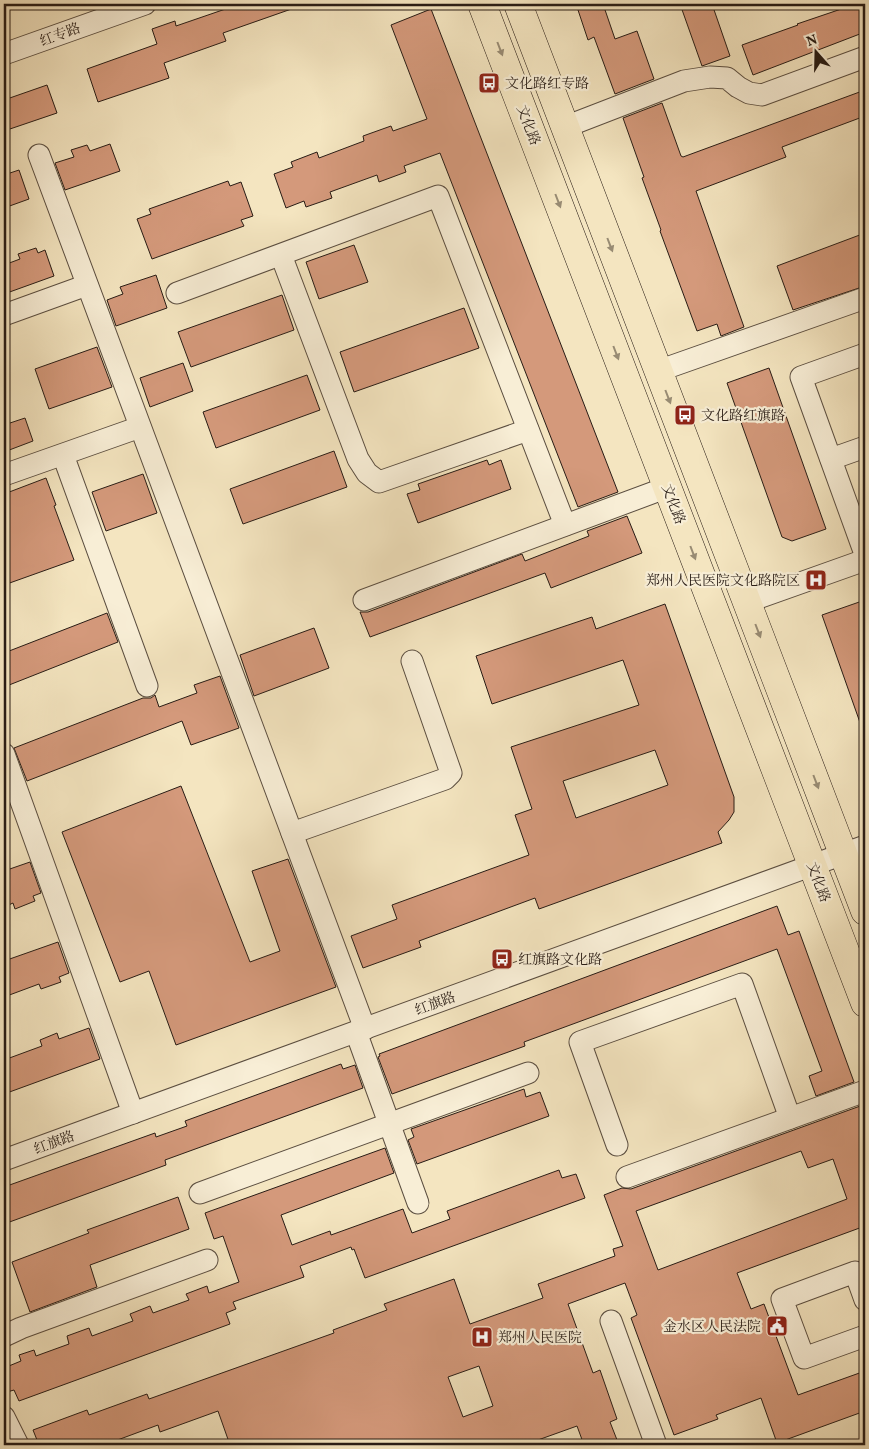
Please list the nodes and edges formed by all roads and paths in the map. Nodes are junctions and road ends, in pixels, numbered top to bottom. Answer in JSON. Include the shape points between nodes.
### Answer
{"nodes":[{"id":1,"x":145,"y":4,"type":"edge"},
{"id":2,"x":482,"y":4,"type":"edge"},
{"id":3,"x":518,"y":4,"type":"edge"},
{"id":4,"x":4,"y":54,"type":"edge"},
{"id":5,"x":865,"y":58,"type":"edge"},
{"id":6,"x":565,"y":127,"type":"junction"},
{"id":7,"x":39,"y":155,"type":"dead end"},
{"id":8,"x":281,"y":255,"type":"junction"},
{"id":9,"x":87,"y":285,"type":"junction"},
{"id":10,"x":177,"y":294,"type":"dead end"},
{"id":11,"x":865,"y":298,"type":"edge"},
{"id":12,"x":4,"y":315,"type":"edge"},
{"id":13,"x":865,"y":354,"type":"edge"},
{"id":14,"x":658,"y":371,"type":"junction"},
{"id":15,"x":140,"y":428,"type":"junction"},
{"id":16,"x":528,"y":430,"type":"junction"},
{"id":17,"x":865,"y":447,"type":"edge"},
{"id":18,"x":63,"y":454,"type":"junction"},
{"id":19,"x":831,"y":459,"type":"junction"},
{"id":20,"x":4,"y":476,"type":"edge"},
{"id":21,"x":668,"y":487,"type":"junction"},
{"id":22,"x":565,"y":525,"type":"junction"},
{"id":23,"x":865,"y":554,"type":"edge"},
{"id":24,"x":865,"y":560,"type":"edge"},
{"id":25,"x":364,"y":600,"type":"dead end"},
{"id":26,"x":747,"y":602,"type":"junction"},
{"id":27,"x":412,"y":661,"type":"dead end"},
{"id":28,"x":146,"y":686,"type":"dead end"},
{"id":29,"x":4,"y":754,"type":"edge"},
{"id":30,"x":292,"y":833,"type":"junction"},
{"id":31,"x":854,"y":850,"type":"edge"},
{"id":32,"x":812,"y":866,"type":"junction"},
{"id":33,"x":865,"y":911,"type":"edge"},
{"id":34,"x":865,"y":1003,"type":"edge"},
{"id":35,"x":361,"y":1030,"type":"junction"},
{"id":36,"x":528,"y":1074,"type":"dead end"},
{"id":37,"x":865,"y":1091,"type":"edge"},
{"id":38,"x":133,"y":1113,"type":"junction"},
{"id":39,"x":790,"y":1118,"type":"junction"},
{"id":40,"x":390,"y":1124,"type":"junction"},
{"id":41,"x":617,"y":1145,"type":"dead end"},
{"id":42,"x":4,"y":1160,"type":"edge"},
{"id":43,"x":628,"y":1177,"type":"dead end"},
{"id":44,"x":200,"y":1193,"type":"dead end"},
{"id":45,"x":418,"y":1203,"type":"dead end"},
{"id":46,"x":207,"y":1260,"type":"dead end"},
{"id":47,"x":865,"y":1300,"type":"edge"},
{"id":48,"x":611,"y":1321,"type":"dead end"},
{"id":49,"x":4,"y":1336,"type":"edge"},
{"id":50,"x":865,"y":1336,"type":"edge"},
{"id":51,"x":4,"y":1417,"type":"edge"},
{"id":52,"x":18,"y":1445,"type":"edge"},
{"id":53,"x":656,"y":1445,"type":"edge"}],
"edges":[{"from":1,"to":4,"type":"street","name":"红专路"},
{"from":2,"to":21,"type":"main road","name":"文化路","one_way":true},
{"from":3,"to":6,"type":"main road"},
{"from":5,"to":6,"type":"street","via":[[762,95],[738,87],[727,78],[710,76],[684,81]]},
{"from":6,"to":14,"type":"main road","one_way":true},
{"from":7,"to":9,"type":"street"},
{"from":8,"to":10,"type":"street"},
{"from":8,"to":16,"type":"street","via":[[358,459],[367,473],[379,482]]},
{"from":8,"to":16,"type":"street","via":[[438,196]]},
{"from":9,"to":12,"type":"street"},
{"from":9,"to":15,"type":"street"},
{"from":11,"to":14,"type":"street"},
{"from":13,"to":19,"type":"street","via":[[801,376]]},
{"from":14,"to":26,"type":"main road","one_way":true},
{"from":15,"to":18,"type":"street"},
{"from":15,"to":30,"type":"street"},
{"from":16,"to":22,"type":"street"},
{"from":17,"to":19,"type":"street"},
{"from":18,"to":20,"type":"street"},
{"from":18,"to":28,"type":"street"},
{"from":19,"to":23,"type":"street"},
{"from":21,"to":22,"type":"street"},
{"from":21,"to":32,"type":"main road","name":"文化路","one_way":true},
{"from":22,"to":25,"type":"street"},
{"from":24,"to":26,"type":"street"},
{"from":26,"to":31,"type":"main road","one_way":true},
{"from":27,"to":30,"type":"street","via":[[451,773],[445,779]]},
{"from":29,"to":38,"type":"street"},
{"from":30,"to":35,"type":"street"},
{"from":31,"to":32,"type":"street","name":"红旗路"},
{"from":31,"to":33,"type":"main road"},
{"from":32,"to":34,"type":"main road","name":"文化路"},
{"from":32,"to":35,"type":"street","name":"红旗路"},
{"from":35,"to":38,"type":"street","name":"红旗路"},
{"from":35,"to":40,"type":"street"},
{"from":36,"to":40,"type":"street"},
{"from":37,"to":39,"type":"street"},
{"from":38,"to":42,"type":"street","name":"红旗路"},
{"from":39,"to":41,"type":"street","via":[[742,984],[580,1042]]},
{"from":39,"to":43,"type":"street"},
{"from":40,"to":44,"type":"street"},
{"from":40,"to":45,"type":"street"},
{"from":46,"to":49,"type":"street"},
{"from":47,"to":50,"type":"street","via":[[855,1272],[782,1299],[804,1358]]},
{"from":48,"to":53,"type":"street"},
{"from":51,"to":52,"type":"street"}]}
